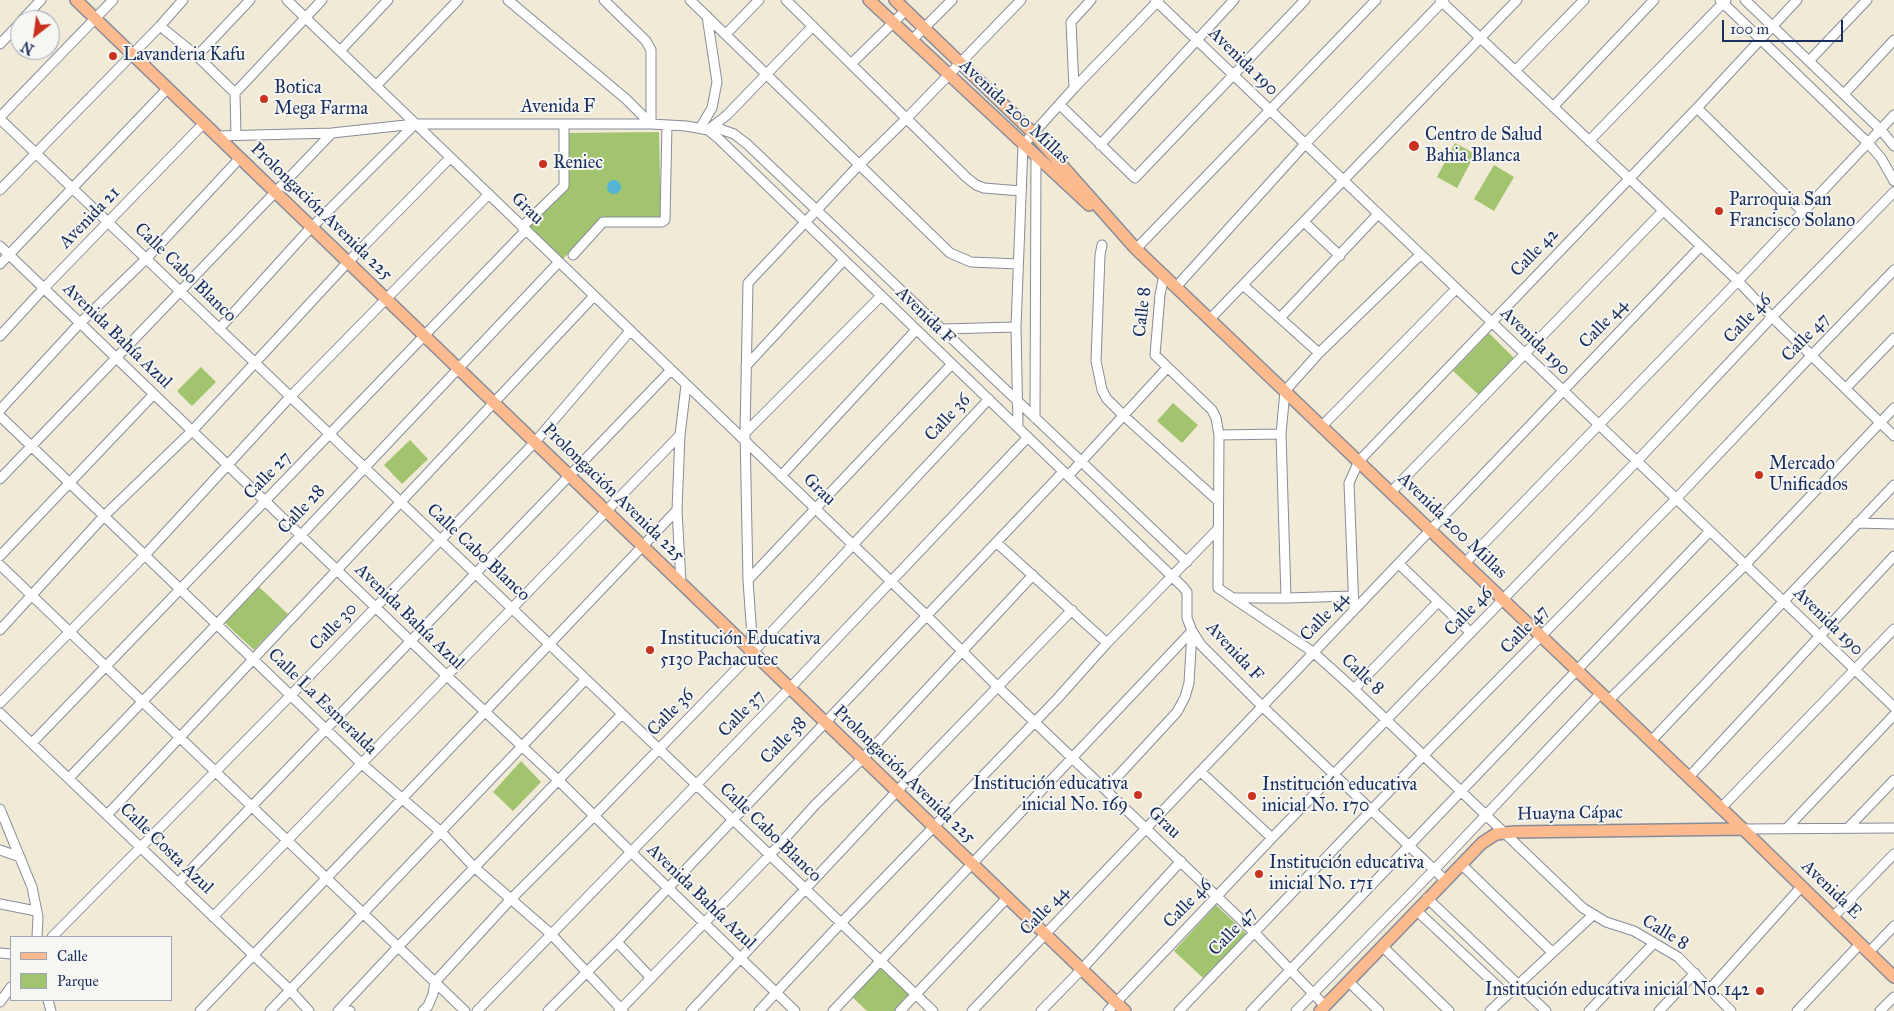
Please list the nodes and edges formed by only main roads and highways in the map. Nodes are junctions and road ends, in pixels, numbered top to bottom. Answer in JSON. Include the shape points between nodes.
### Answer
{"nodes":[{"id":1,"x":76,"y":0,"type":"edge"},
{"id":2,"x":895,"y":0,"type":"edge"},
{"id":3,"x":874,"y":2,"type":"edge"},
{"id":4,"x":1136,"y":249,"type":"junction"},
{"id":5,"x":1743,"y":829,"type":"junction"},
{"id":6,"x":1894,"y":976,"type":"edge"},
{"id":7,"x":1112,"y":1007,"type":"edge"},
{"id":8,"x":1322,"y":1008,"type":"edge"},
{"id":9,"x":1125,"y":1011,"type":"edge"}],
"edges":[{"from":1,"to":7,"type":"main road","name":"Prolongación Avenida 225","via":[[1082,969]]},
{"from":2,"to":4,"type":"main road","name":"Avenida 200 Millas","via":[[1034,134]]},
{"from":3,"to":4,"type":"main road","name":"Avenida 200 Millas"},
{"from":4,"to":5,"type":"main road","name":"Avenida 200 Millas"},
{"from":5,"to":6,"type":"main road","name":"Avenida E"},
{"from":5,"to":8,"type":"main road","name":"Huayna Cápac","via":[[1496,834],[1482,842]]},
{"from":7,"to":9,"type":"main road","name":"Prolongación Avenida 225"}]}
